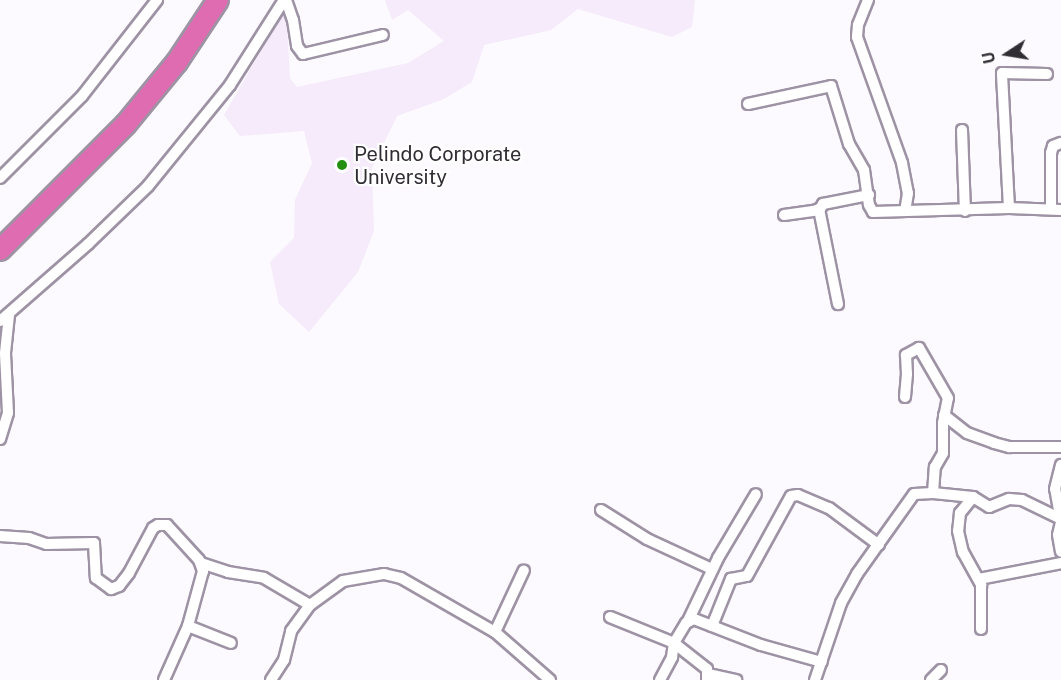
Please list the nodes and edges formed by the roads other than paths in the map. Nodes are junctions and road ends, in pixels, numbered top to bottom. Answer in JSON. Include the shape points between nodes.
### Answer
{"nodes":[{"id":1,"x":157,"y":0,"type":"edge"},
{"id":2,"x":218,"y":0,"type":"edge"},
{"id":3,"x":285,"y":0,"type":"edge"},
{"id":4,"x":868,"y":0,"type":"edge"},
{"id":5,"x":383,"y":35,"type":"dead end"},
{"id":6,"x":1047,"y":74,"type":"dead end"},
{"id":7,"x":748,"y":104,"type":"dead end"},
{"id":8,"x":962,"y":130,"type":"dead end"},
{"id":9,"x":1061,"y":143,"type":"edge"},
{"id":10,"x":0,"y":178,"type":"edge"},
{"id":11,"x":869,"y":195,"type":"junction"},
{"id":12,"x":1009,"y":208,"type":"junction"},
{"id":13,"x":819,"y":209,"type":"junction"},
{"id":14,"x":1056,"y":209,"type":"edge"},
{"id":15,"x":905,"y":211,"type":"junction"},
{"id":16,"x":965,"y":211,"type":"junction"},
{"id":17,"x":784,"y":215,"type":"dead end"},
{"id":18,"x":0,"y":250,"type":"edge"},
{"id":19,"x":838,"y":304,"type":"dead end"},
{"id":20,"x":9,"y":314,"type":"junction"},
{"id":21,"x":0,"y":321,"type":"edge"},
{"id":22,"x":905,"y":397,"type":"dead end"},
{"id":23,"x":944,"y":415,"type":"junction"},
{"id":24,"x":0,"y":439,"type":"edge"},
{"id":25,"x":1061,"y":447,"type":"edge"},
{"id":26,"x":1061,"y":465,"type":"edge"},
{"id":27,"x":933,"y":492,"type":"junction"},
{"id":28,"x":756,"y":494,"type":"dead end"},
{"id":29,"x":973,"y":497,"type":"junction"},
{"id":30,"x":601,"y":510,"type":"dead end"},
{"id":31,"x":1060,"y":519,"type":"edge"},
{"id":32,"x":0,"y":536,"type":"edge"},
{"id":33,"x":879,"y":545,"type":"junction"},
{"id":34,"x":1061,"y":552,"type":"edge"},
{"id":35,"x":201,"y":563,"type":"junction"},
{"id":36,"x":1061,"y":563,"type":"edge"},
{"id":37,"x":712,"y":569,"type":"junction"},
{"id":38,"x":524,"y":570,"type":"dead end"},
{"id":39,"x":979,"y":579,"type":"junction"},
{"id":40,"x":310,"y":604,"type":"junction"},
{"id":41,"x":610,"y":617,"type":"dead end"},
{"id":42,"x":688,"y":621,"type":"junction"},
{"id":43,"x":188,"y":626,"type":"junction"},
{"id":44,"x":712,"y":626,"type":"junction"},
{"id":45,"x":981,"y":629,"type":"dead end"},
{"id":46,"x":495,"y":632,"type":"junction"},
{"id":47,"x":674,"y":642,"type":"junction"},
{"id":48,"x":231,"y":643,"type":"dead end"},
{"id":49,"x":822,"y":662,"type":"junction"},
{"id":50,"x":941,"y":670,"type":"dead end"},
{"id":51,"x":707,"y":677,"type":"edge"},
{"id":52,"x":164,"y":680,"type":"edge"},
{"id":53,"x":271,"y":680,"type":"edge"},
{"id":54,"x":550,"y":680,"type":"edge"},
{"id":55,"x":660,"y":680,"type":"edge"},
{"id":56,"x":736,"y":680,"type":"edge"},
{"id":57,"x":815,"y":680,"type":"edge"},
{"id":58,"x":931,"y":680,"type":"edge"}],
"edges":[{"from":1,"to":10,"type":"street","via":[[82,96]]},
{"from":2,"to":18,"type":"highway","via":[[177,62],[126,124]]},
{"from":3,"to":5,"type":"street","via":[[297,46],[303,54]]},
{"from":3,"to":20,"type":"street","via":[[230,85],[148,186]]},
{"from":4,"to":15,"type":"street","via":[[857,37],[902,163],[908,193]]},
{"from":6,"to":12,"type":"street","via":[[1002,73]]},
{"from":7,"to":11,"type":"street","via":[[831,86],[849,144],[864,170]]},
{"from":8,"to":16,"type":"street"},
{"from":9,"to":14,"type":"street","via":[[1053,146],[1051,153]]},
{"from":11,"to":13,"type":"street","via":[[823,204]]},
{"from":11,"to":15,"type":"street","via":[[873,212]]},
{"from":12,"to":14,"type":"street"},
{"from":12,"to":16,"type":"street"},
{"from":13,"to":17,"type":"street"},
{"from":13,"to":19,"type":"street"},
{"from":15,"to":16,"type":"street"},
{"from":20,"to":21,"type":"street"},
{"from":20,"to":24,"type":"street","via":[[5,353],[8,418]]},
{"from":22,"to":23,"type":"street","via":[[906,355],[919,348],[947,393]]},
{"from":23,"to":25,"type":"street","via":[[967,433],[994,443],[1009,447]]},
{"from":23,"to":27,"type":"street","via":[[943,453],[935,467]]},
{"from":26,"to":31,"type":"street","via":[[1055,489]]},
{"from":27,"to":29,"type":"street"},
{"from":27,"to":33,"type":"street","via":[[914,494]]},
{"from":28,"to":37,"type":"street"},
{"from":29,"to":31,"type":"street","via":[[990,507],[1009,499],[1022,500]]},
{"from":29,"to":39,"type":"street","via":[[960,513],[958,531],[963,552]]},
{"from":30,"to":37,"type":"street","via":[[647,539]]},
{"from":31,"to":34,"type":"street"},
{"from":32,"to":35,"type":"street","via":[[46,544],[94,543],[96,578],[111,589],[129,573],[146,538],[158,525],[167,525]]},
{"from":33,"to":44,"type":"street","via":[[829,508],[798,495],[791,496],[747,576],[731,579]]},
{"from":33,"to":49,"type":"street","via":[[841,603]]},
{"from":35,"to":40,"type":"street","via":[[264,578]]},
{"from":35,"to":43,"type":"street","via":[[202,577]]},
{"from":36,"to":39,"type":"street"},
{"from":37,"to":42,"type":"street"},
{"from":38,"to":46,"type":"street"},
{"from":39,"to":45,"type":"street"},
{"from":40,"to":46,"type":"street","via":[[344,581],[390,574]]},
{"from":40,"to":53,"type":"street","via":[[291,631],[284,660]]},
{"from":41,"to":47,"type":"street"},
{"from":42,"to":44,"type":"street","via":[[697,619]]},
{"from":42,"to":47,"type":"street"},
{"from":43,"to":48,"type":"street"},
{"from":43,"to":52,"type":"street"},
{"from":44,"to":49,"type":"street"},
{"from":46,"to":54,"type":"street"},
{"from":47,"to":51,"type":"street","via":[[703,665]]},
{"from":47,"to":55,"type":"street","via":[[672,657]]},
{"from":49,"to":57,"type":"street"},
{"from":50,"to":58,"type":"street"},
{"from":51,"to":56,"type":"street"}]}
